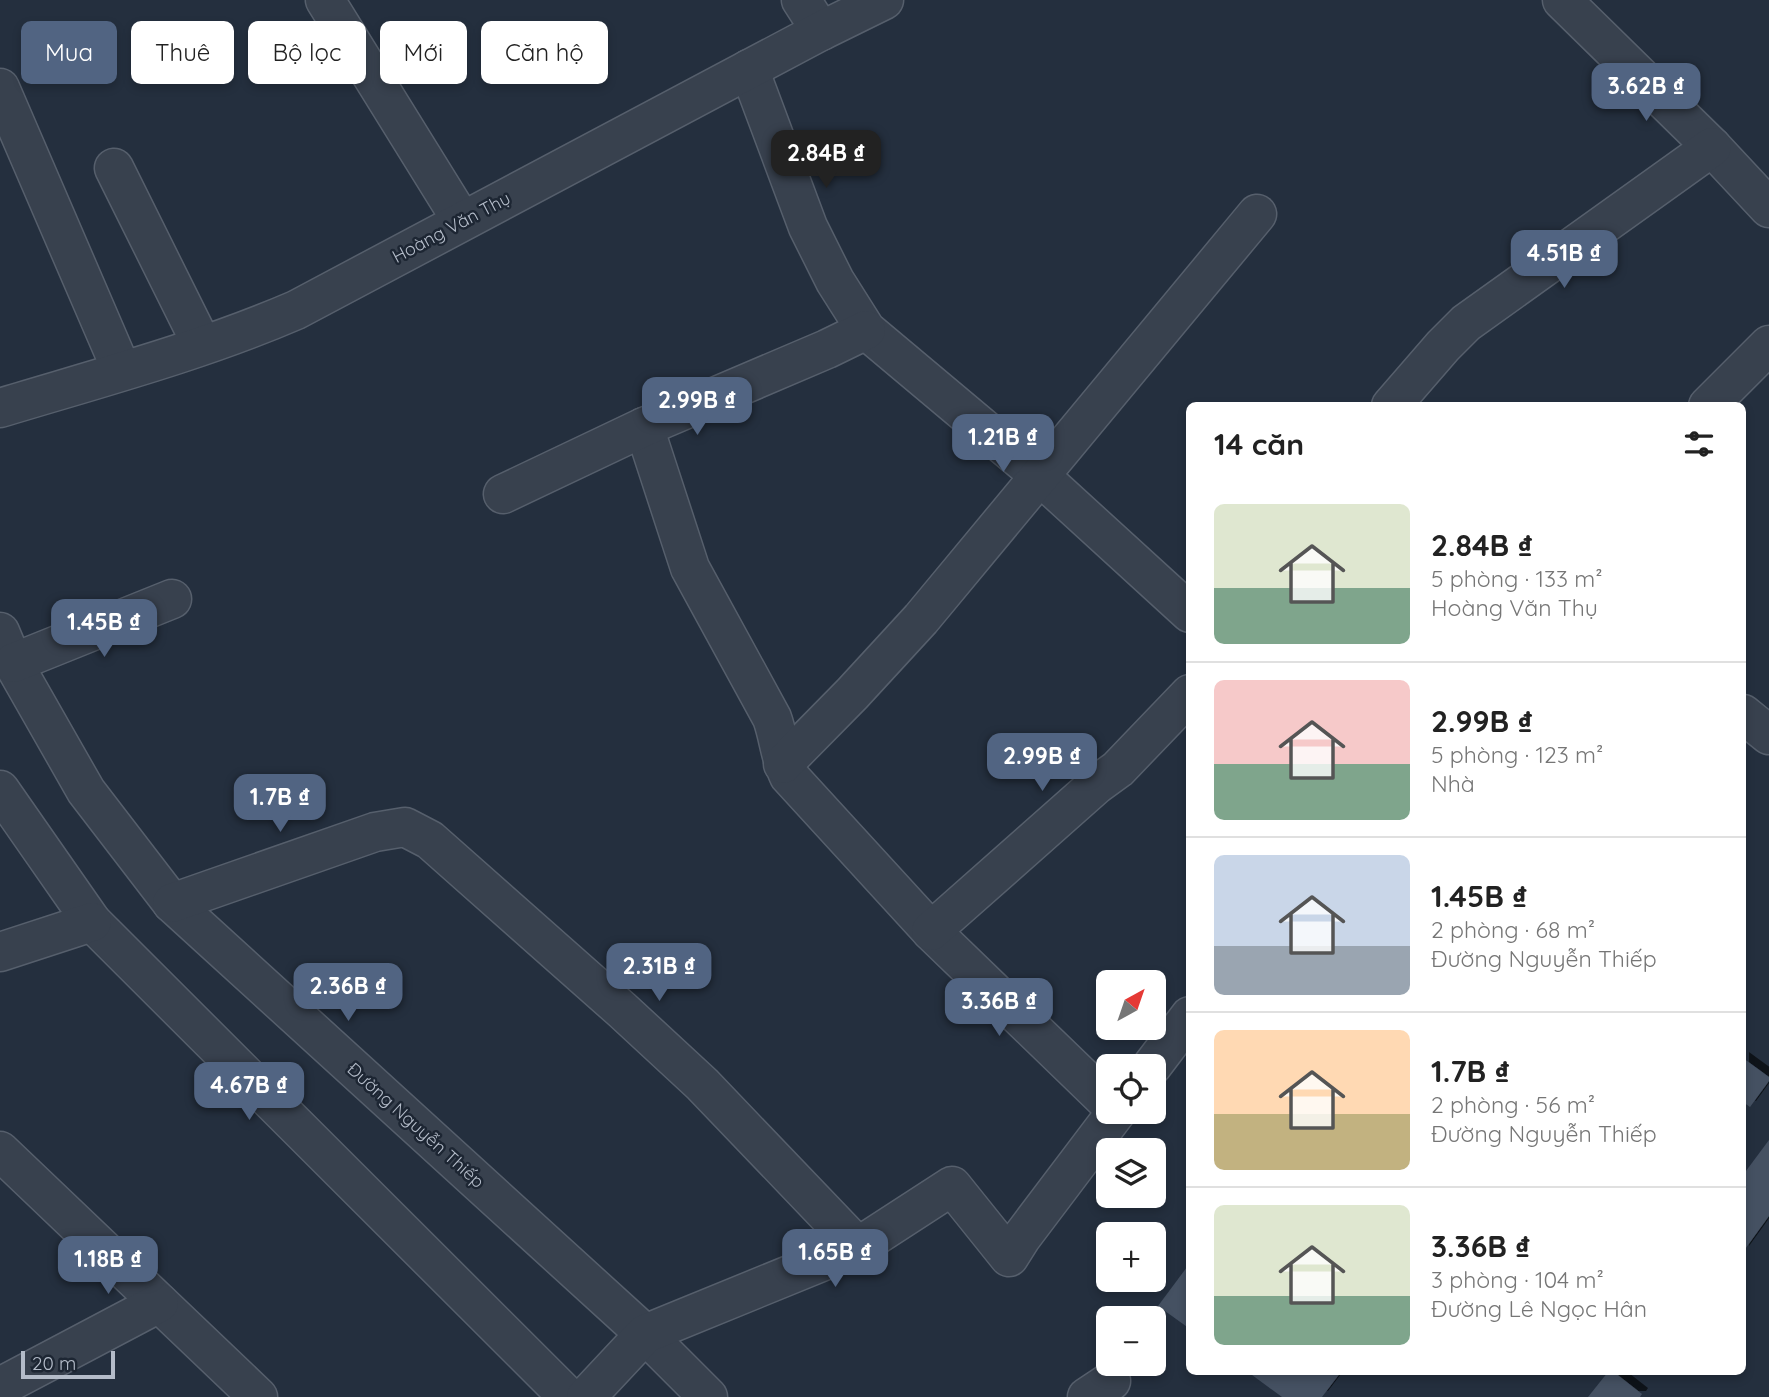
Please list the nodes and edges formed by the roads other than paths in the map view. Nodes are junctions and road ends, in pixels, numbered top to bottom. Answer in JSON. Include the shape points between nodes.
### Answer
{"nodes":[{"id":1,"x":325,"y":0,"type":"edge"},
{"id":2,"x":884,"y":0,"type":"edge"},
{"id":3,"x":1562,"y":0,"type":"edge"},
{"id":4,"x":811,"y":15,"type":"edge"},
{"id":5,"x":749,"y":69,"type":"junction"},
{"id":6,"x":0,"y":88,"type":"edge"},
{"id":7,"x":1712,"y":146,"type":"junction"},
{"id":8,"x":114,"y":168,"type":"dead end"},
{"id":9,"x":1769,"y":208,"type":"edge"},
{"id":10,"x":1257,"y":214,"type":"dead end"},
{"id":11,"x":462,"y":221,"type":"junction"},
{"id":12,"x":866,"y":330,"type":"junction"},
{"id":13,"x":202,"y":345,"type":"junction"},
{"id":14,"x":1769,"y":345,"type":"edge"},
{"id":15,"x":122,"y":371,"type":"junction"},
{"id":16,"x":1394,"y":402,"type":"edge"},
{"id":17,"x":1712,"y":402,"type":"edge"},
{"id":18,"x":0,"y":408,"type":"edge"},
{"id":19,"x":644,"y":427,"type":"junction"},
{"id":20,"x":1040,"y":476,"type":"junction"},
{"id":21,"x":503,"y":494,"type":"dead end"},
{"id":22,"x":172,"y":599,"type":"dead end"},
{"id":23,"x":1186,"y":609,"type":"edge"},
{"id":24,"x":7,"y":648,"type":"edge"},
{"id":25,"x":1186,"y":698,"type":"edge"},
{"id":26,"x":1746,"y":716,"type":"edge"},
{"id":27,"x":1769,"y":735,"type":"edge"},
{"id":28,"x":783,"y":764,"type":"junction"},
{"id":29,"x":0,"y":790,"type":"edge"},
{"id":30,"x":173,"y":903,"type":"junction"},
{"id":31,"x":92,"y":922,"type":"junction"},
{"id":32,"x":931,"y":930,"type":"junction"},
{"id":33,"x":0,"y":952,"type":"edge"},
{"id":34,"x":1186,"y":1021,"type":"edge"},
{"id":35,"x":1161,"y":1054,"type":"edge"},
{"id":36,"x":1096,"y":1090,"type":"edge"},
{"id":37,"x":1107,"y":1124,"type":"edge"},
{"id":38,"x":0,"y":1151,"type":"edge"},
{"id":39,"x":15,"y":1187,"type":"edge"},
{"id":40,"x":858,"y":1247,"type":"junction"},
{"id":41,"x":159,"y":1303,"type":"junction"},
{"id":42,"x":645,"y":1334,"type":"junction"},
{"id":43,"x":0,"y":1387,"type":"edge"},
{"id":44,"x":258,"y":1397,"type":"edge"},
{"id":45,"x":568,"y":1397,"type":"edge"},
{"id":46,"x":586,"y":1397,"type":"edge"},
{"id":47,"x":708,"y":1397,"type":"edge"}],
"edges":[{"from":1,"to":11,"type":"street"},
{"from":2,"to":4,"type":"street","name":"Hoàng Văn Thụ"},
{"from":3,"to":7,"type":"street"},
{"from":4,"to":5,"type":"street","name":"Hoàng Văn Thụ"},
{"from":5,"to":11,"type":"street","name":"Hoàng Văn Thụ"},
{"from":5,"to":12,"type":"street","via":[[808,227]]},
{"from":6,"to":15,"type":"street"},
{"from":7,"to":9,"type":"street"},
{"from":7,"to":16,"type":"street","via":[[1466,323]]},
{"from":8,"to":13,"type":"street"},
{"from":10,"to":20,"type":"street"},
{"from":11,"to":13,"type":"street","name":"Hoàng Văn Thụ","via":[[296,310]]},
{"from":12,"to":19,"type":"street"},
{"from":12,"to":20,"type":"street"},
{"from":13,"to":15,"type":"street","name":"Hoàng Văn Thụ"},
{"from":14,"to":17,"type":"street"},
{"from":15,"to":18,"type":"street","name":"Hoàng Văn Thụ"},
{"from":19,"to":21,"type":"street"},
{"from":19,"to":28,"type":"street","via":[[690,568],[772,718]]},
{"from":20,"to":23,"type":"street"},
{"from":20,"to":28,"type":"street","via":[[921,619]]},
{"from":22,"to":24,"type":"street"},
{"from":24,"to":30,"type":"street","name":"Đường Nguyễn Thiếp","via":[[86,791]]},
{"from":25,"to":32,"type":"street","via":[[1118,769]]},
{"from":26,"to":27,"type":"street"},
{"from":28,"to":32,"type":"street","via":[[789,776]]},
{"from":29,"to":31,"type":"street"},
{"from":30,"to":40,"type":"street","via":[[374,832],[405,827],[430,841],[702,1084]]},
{"from":30,"to":42,"type":"street","name":"Đường Nguyễn Thiếp"},
{"from":31,"to":33,"type":"street"},
{"from":31,"to":45,"type":"street"},
{"from":32,"to":36,"type":"street"},
{"from":34,"to":35,"type":"street"},
{"from":37,"to":40,"type":"street","via":[[1009,1258],[952,1186]]},
{"from":38,"to":39,"type":"street"},
{"from":39,"to":41,"type":"street"},
{"from":40,"to":42,"type":"street"},
{"from":41,"to":43,"type":"street"},
{"from":41,"to":44,"type":"street"},
{"from":42,"to":46,"type":"street"},
{"from":42,"to":47,"type":"street","name":"Đường Nguyễn Thiếp"}]}
